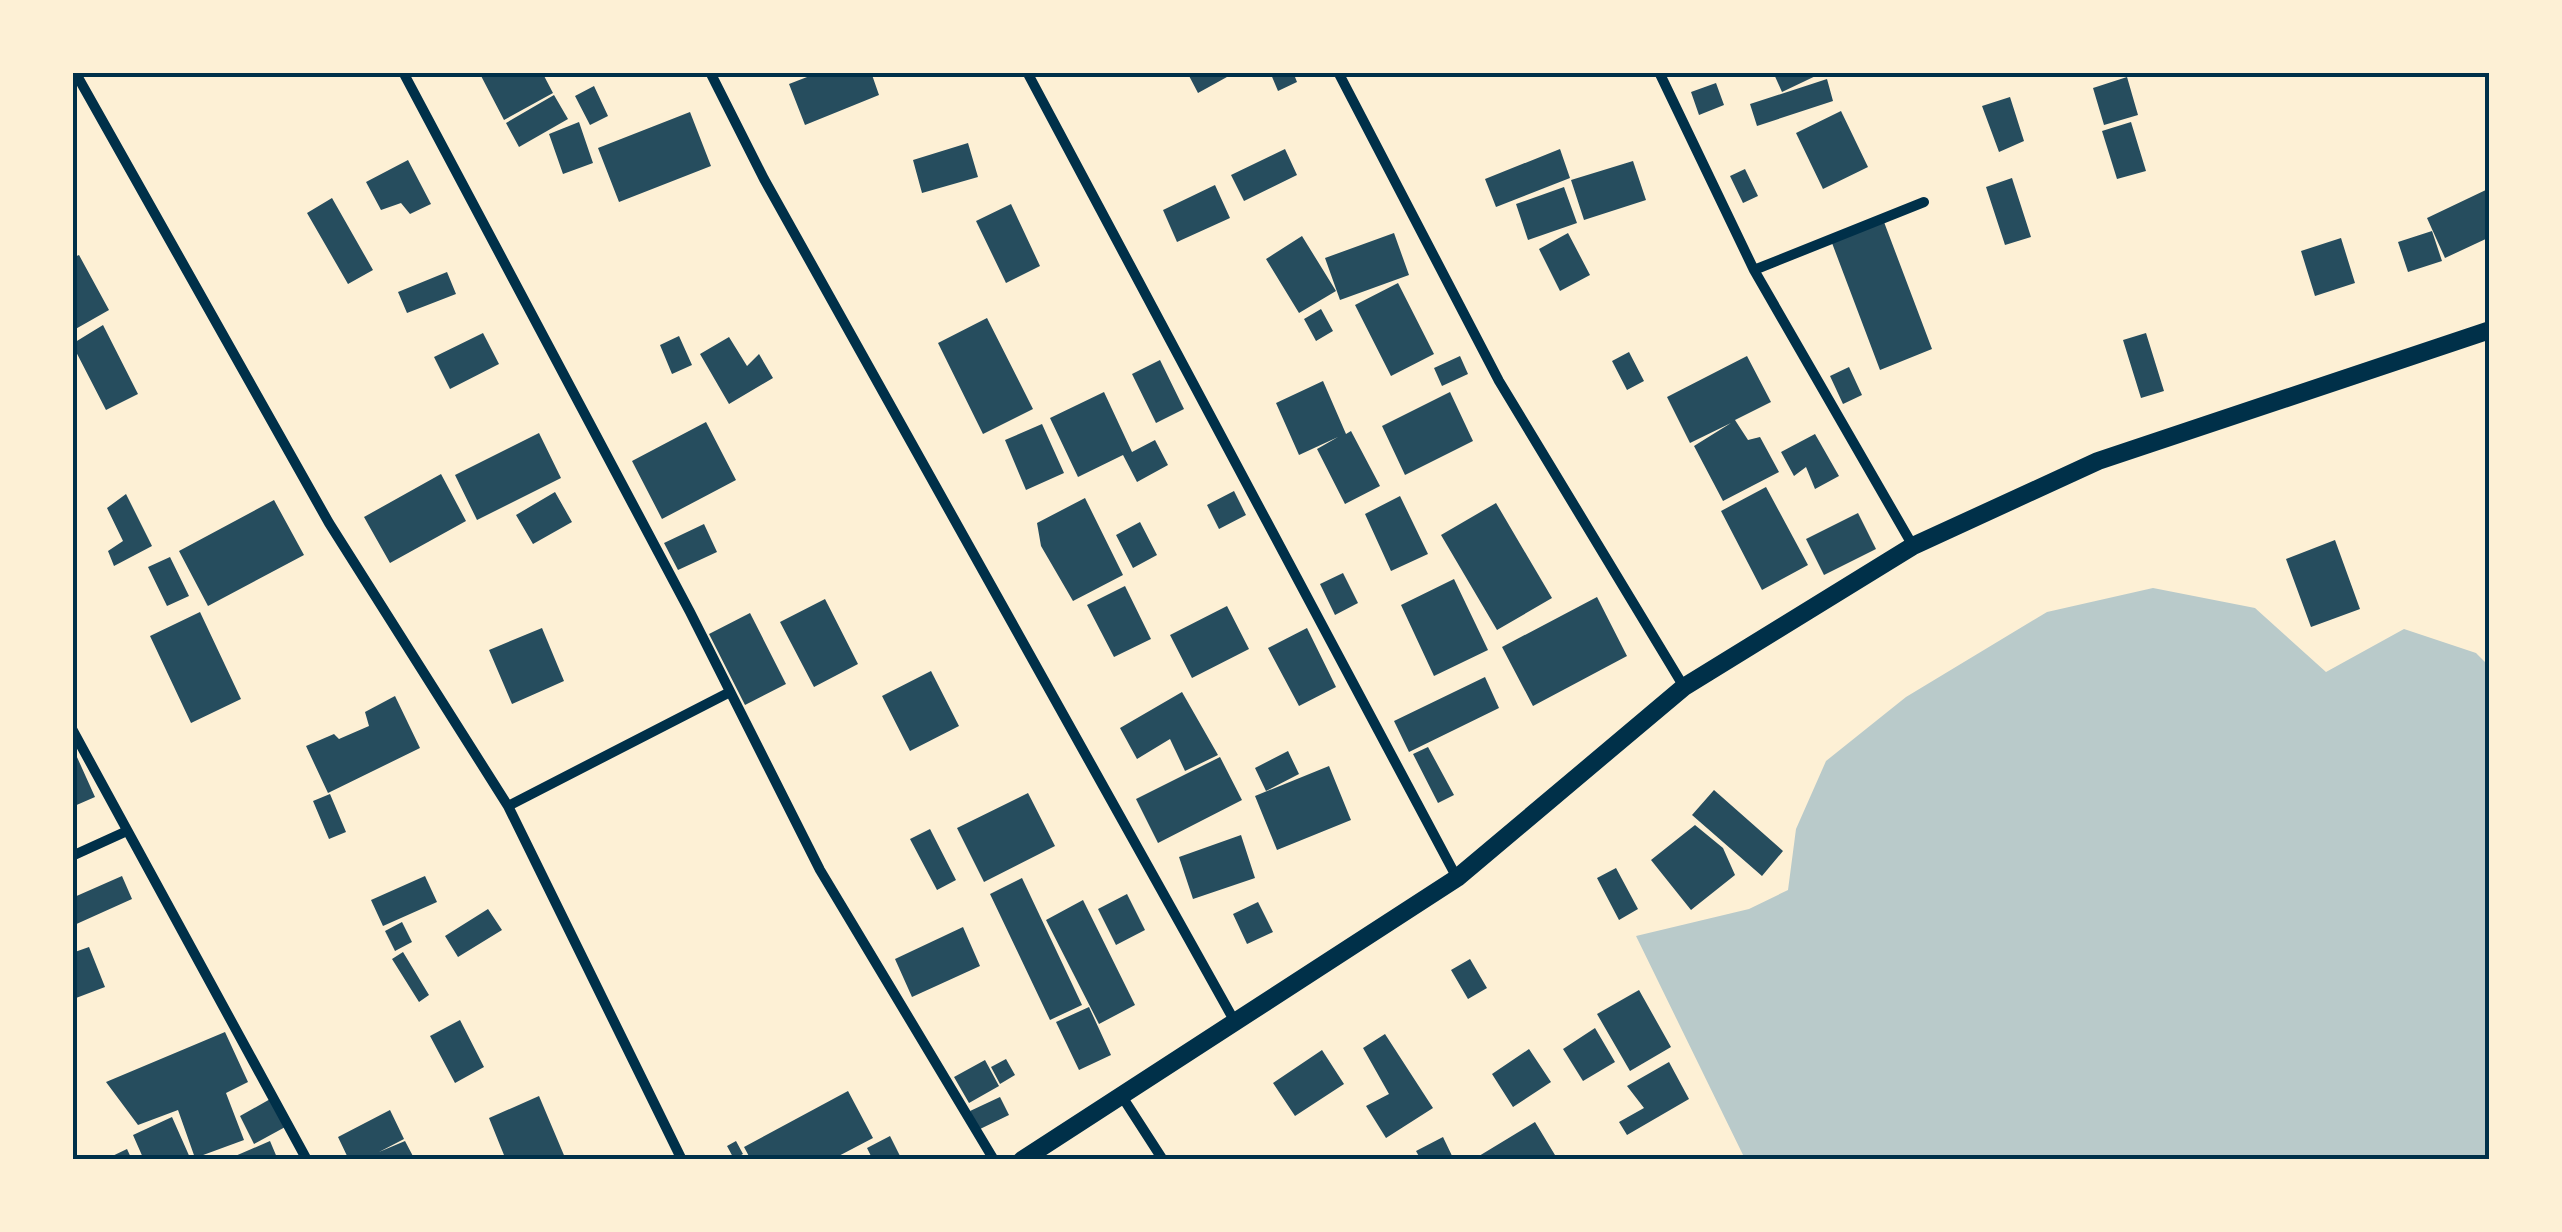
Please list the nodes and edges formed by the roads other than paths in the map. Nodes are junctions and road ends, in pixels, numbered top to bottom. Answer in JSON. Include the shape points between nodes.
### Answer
{"nodes":[{"id":1,"x":75,"y":72,"type":"edge"},
{"id":2,"x":403,"y":72,"type":"edge"},
{"id":3,"x":710,"y":72,"type":"edge"},
{"id":4,"x":1027,"y":72,"type":"edge"},
{"id":5,"x":1338,"y":72,"type":"edge"},
{"id":6,"x":1659,"y":72,"type":"edge"},
{"id":7,"x":1924,"y":202,"type":"dead end"},
{"id":8,"x":1754,"y":270,"type":"junction"},
{"id":9,"x":2490,"y":330,"type":"edge"},
{"id":10,"x":1913,"y":546,"type":"junction"},
{"id":11,"x":1684,"y":687,"type":"junction"},
{"id":12,"x":730,"y":692,"type":"junction"},
{"id":13,"x":72,"y":729,"type":"edge"},
{"id":14,"x":508,"y":806,"type":"junction"},
{"id":15,"x":127,"y":830,"type":"junction"},
{"id":16,"x":72,"y":856,"type":"edge"},
{"id":17,"x":1456,"y":878,"type":"junction"},
{"id":18,"x":1235,"y":1022,"type":"junction"},
{"id":19,"x":1123,"y":1098,"type":"junction"},
{"id":20,"x":307,"y":1160,"type":"edge"},
{"id":21,"x":682,"y":1160,"type":"edge"},
{"id":22,"x":994,"y":1160,"type":"edge"},
{"id":23,"x":1022,"y":1160,"type":"edge"},
{"id":24,"x":1163,"y":1160,"type":"edge"}],
"edges":[{"from":1,"to":14,"type":"street","via":[[330,523]]},
{"from":2,"to":12,"type":"street"},
{"from":3,"to":18,"type":"street","via":[[773,197]]},
{"from":4,"to":17,"type":"street"},
{"from":5,"to":11,"type":"street","via":[[1499,381]]},
{"from":6,"to":8,"type":"street"},
{"from":7,"to":8,"type":"street"},
{"from":8,"to":10,"type":"street"},
{"from":9,"to":10,"type":"street","via":[[2098,461]]},
{"from":10,"to":11,"type":"street"},
{"from":11,"to":17,"type":"street"},
{"from":12,"to":14,"type":"street"},
{"from":12,"to":22,"type":"street","via":[[820,870]]},
{"from":13,"to":15,"type":"street"},
{"from":14,"to":21,"type":"street"},
{"from":15,"to":16,"type":"street"},
{"from":15,"to":20,"type":"street"},
{"from":17,"to":18,"type":"street"},
{"from":18,"to":19,"type":"street"},
{"from":19,"to":23,"type":"street"},
{"from":19,"to":24,"type":"street"}]}
